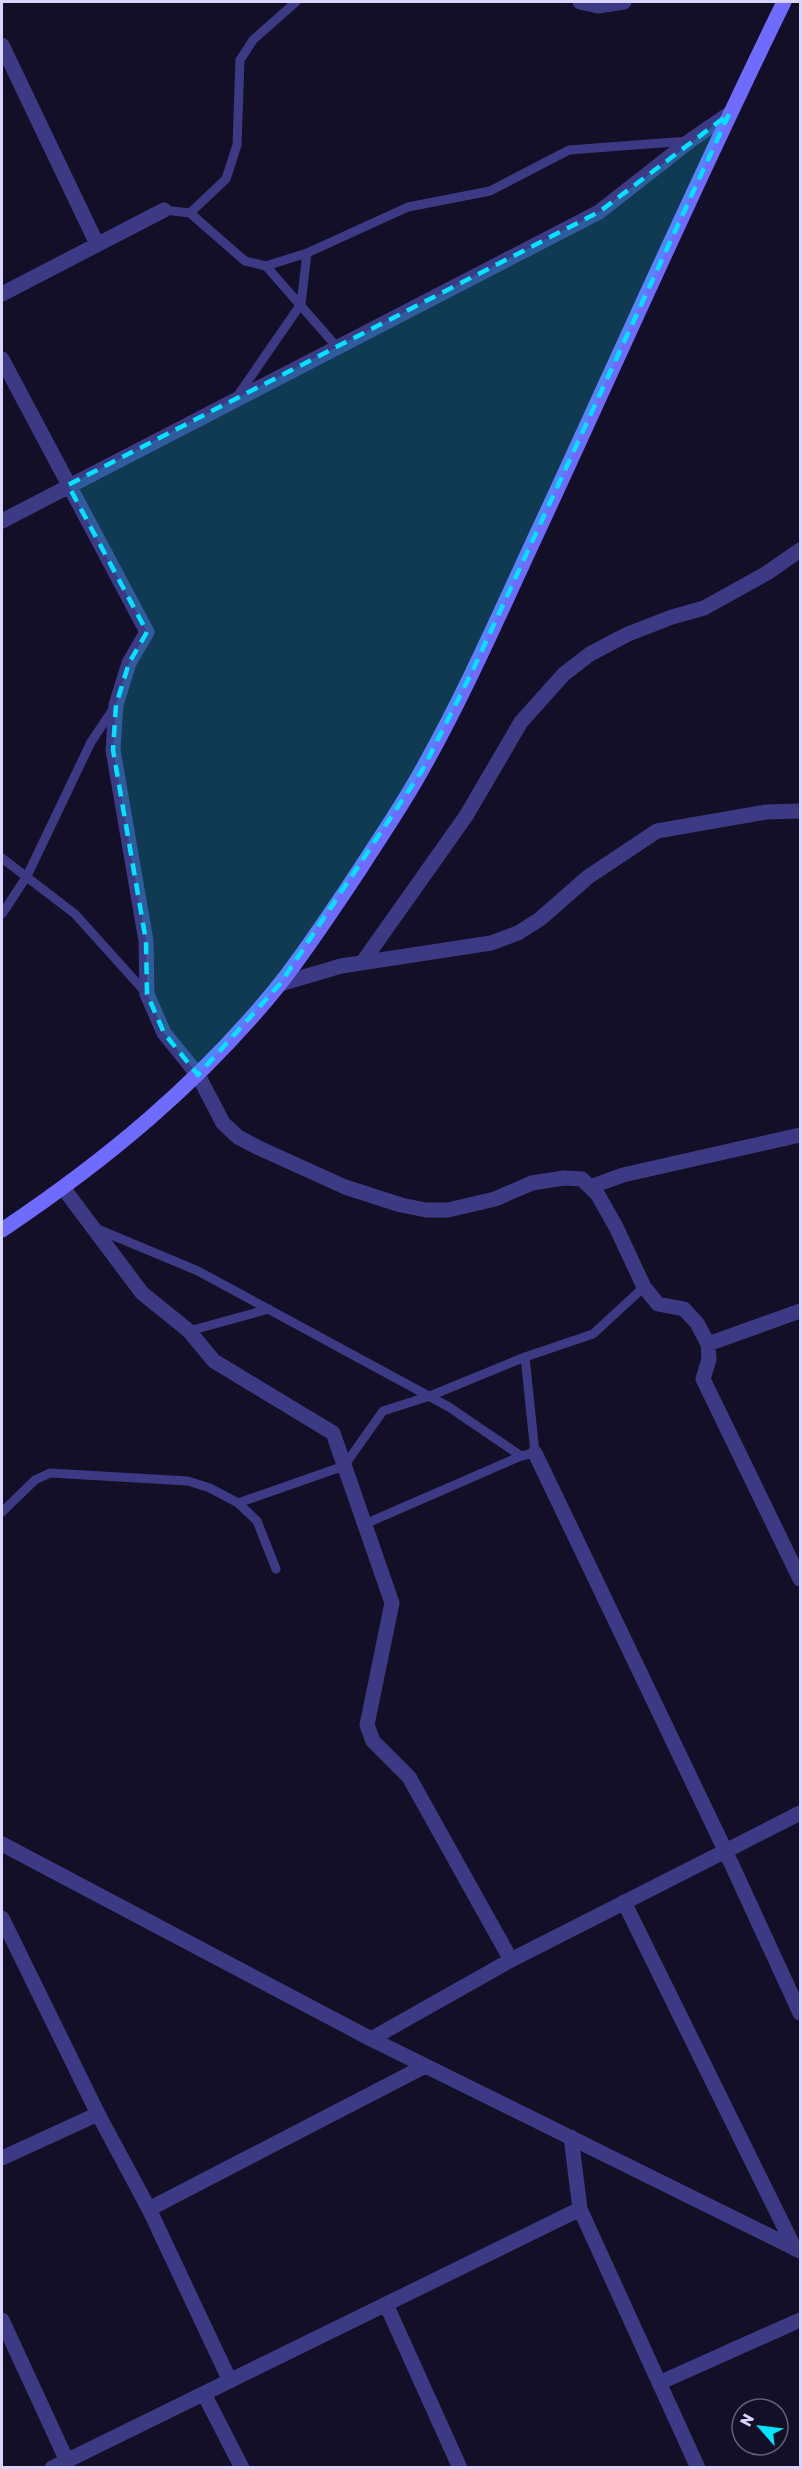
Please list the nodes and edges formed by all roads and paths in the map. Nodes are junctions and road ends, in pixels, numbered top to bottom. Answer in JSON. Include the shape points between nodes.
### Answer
{"nodes":[{"id":1,"x":296,"y":2,"type":"edge"},
{"id":2,"x":580,"y":2,"type":"edge"},
{"id":3,"x":624,"y":2,"type":"edge"},
{"id":4,"x":784,"y":2,"type":"edge"},
{"id":5,"x":2,"y":45,"type":"edge"},
{"id":6,"x":729,"y":114,"type":"junction"},
{"id":7,"x":691,"y":141,"type":"junction"},
{"id":8,"x":164,"y":210,"type":"joint"},
{"id":9,"x":190,"y":213,"type":"junction"},
{"id":10,"x":97,"y":244,"type":"junction"},
{"id":11,"x":307,"y":253,"type":"junction"},
{"id":12,"x":266,"y":266,"type":"junction"},
{"id":13,"x":2,"y":294,"type":"edge"},
{"id":14,"x":301,"y":304,"type":"junction"},
{"id":15,"x":337,"y":347,"type":"junction"},
{"id":16,"x":2,"y":359,"type":"edge"},
{"id":17,"x":234,"y":399,"type":"junction"},
{"id":18,"x":68,"y":485,"type":"junction"},
{"id":19,"x":2,"y":521,"type":"edge"},
{"id":20,"x":801,"y":550,"type":"edge"},
{"id":21,"x":116,"y":705,"type":"junction"},
{"id":22,"x":801,"y":811,"type":"edge"},
{"id":23,"x":2,"y":858,"type":"edge"},
{"id":24,"x":27,"y":876,"type":"junction"},
{"id":25,"x":2,"y":914,"type":"edge"},
{"id":26,"x":362,"y":963,"type":"junction"},
{"id":27,"x":280,"y":984,"type":"junction"},
{"id":28,"x":147,"y":994,"type":"junction"},
{"id":29,"x":198,"y":1075,"type":"junction"},
{"id":30,"x":801,"y":1135,"type":"edge"},
{"id":31,"x":590,"y":1187,"type":"junction"},
{"id":32,"x":64,"y":1189,"type":"junction"},
{"id":33,"x":93,"y":1228,"type":"junction"},
{"id":34,"x":2,"y":1230,"type":"edge"},
{"id":35,"x":644,"y":1287,"type":"junction"},
{"id":36,"x":268,"y":1309,"type":"junction"},
{"id":37,"x":801,"y":1311,"type":"edge"},
{"id":38,"x":189,"y":1331,"type":"junction"},
{"id":39,"x":708,"y":1344,"type":"junction"},
{"id":40,"x":525,"y":1357,"type":"junction"},
{"id":41,"x":430,"y":1396,"type":"junction"},
{"id":42,"x":528,"y":1455,"type":"junction"},
{"id":43,"x":344,"y":1466,"type":"junction"},
{"id":44,"x":238,"y":1503,"type":"junction"},
{"id":45,"x":2,"y":1512,"type":"edge"},
{"id":46,"x":365,"y":1524,"type":"junction"},
{"id":47,"x":276,"y":1569,"type":"dead end"},
{"id":48,"x":801,"y":1579,"type":"edge"},
{"id":49,"x":801,"y":1813,"type":"edge"},
{"id":50,"x":2,"y":1844,"type":"edge"},
{"id":51,"x":725,"y":1850,"type":"junction"},
{"id":52,"x":624,"y":1902,"type":"junction"},
{"id":53,"x":2,"y":1917,"type":"edge"},
{"id":54,"x":511,"y":1960,"type":"junction"},
{"id":55,"x":801,"y":2013,"type":"edge"},
{"id":56,"x":371,"y":2039,"type":"junction"},
{"id":57,"x":425,"y":2066,"type":"junction"},
{"id":58,"x":99,"y":2114,"type":"junction"},
{"id":59,"x":571,"y":2137,"type":"junction"},
{"id":60,"x":2,"y":2158,"type":"edge"},
{"id":61,"x":149,"y":2209,"type":"junction"},
{"id":62,"x":580,"y":2209,"type":"junction"},
{"id":63,"x":798,"y":2250,"type":"edge"},
{"id":64,"x":386,"y":2304,"type":"junction"},
{"id":65,"x":801,"y":2319,"type":"edge"},
{"id":66,"x":2,"y":2320,"type":"edge"},
{"id":67,"x":230,"y":2381,"type":"junction"},
{"id":68,"x":659,"y":2382,"type":"junction"},
{"id":69,"x":204,"y":2394,"type":"junction"},
{"id":70,"x":67,"y":2461,"type":"junction"},
{"id":71,"x":52,"y":2468,"type":"edge"},
{"id":72,"x":242,"y":2468,"type":"edge"},
{"id":73,"x":460,"y":2468,"type":"edge"},
{"id":74,"x":698,"y":2468,"type":"edge"}],
"edges":[{"from":1,"to":9,"type":"lane","via":[[253,40],[240,60],[237,145],[226,179]]},
{"from":2,"to":3,"type":"street","via":[[598,6]]},
{"from":4,"to":6,"type":"street"},
{"from":5,"to":10,"type":"street"},
{"from":6,"to":7,"type":"street"},
{"from":6,"to":27,"type":"street","via":[[473,670],[423,769],[329,916]]},
{"from":7,"to":11,"type":"lane","via":[[569,150],[490,191],[408,207]]},
{"from":7,"to":15,"type":"street","via":[[599,212]]},
{"from":8,"to":9,"type":"lane"},
{"from":8,"to":10,"type":"street"},
{"from":9,"to":12,"type":"lane","via":[[245,261]]},
{"from":10,"to":13,"type":"street"},
{"from":11,"to":12,"type":"lane"},
{"from":11,"to":14,"type":"lane"},
{"from":12,"to":14,"type":"lane"},
{"from":14,"to":15,"type":"lane"},
{"from":14,"to":17,"type":"lane"},
{"from":15,"to":17,"type":"street"},
{"from":16,"to":18,"type":"street"},
{"from":17,"to":18,"type":"street"},
{"from":18,"to":19,"type":"street"},
{"from":18,"to":21,"type":"street","via":[[147,632],[129,663]]},
{"from":20,"to":26,"type":"street","via":[[704,608],[628,634],[590,654],[564,674],[521,722],[466,816]]},
{"from":21,"to":24,"type":"lane","via":[[91,742]]},
{"from":21,"to":28,"type":"street","via":[[113,750],[146,941]]},
{"from":22,"to":26,"type":"street","via":[[766,812],[657,831],[588,877],[540,920],[518,933],[491,943]]},
{"from":23,"to":24,"type":"lane"},
{"from":24,"to":25,"type":"lane"},
{"from":24,"to":28,"type":"lane","via":[[75,914]]},
{"from":26,"to":27,"type":"street"},
{"from":27,"to":29,"type":"street"},
{"from":28,"to":29,"type":"street","via":[[164,1033]]},
{"from":29,"to":31,"type":"street","via":[[223,1124],[238,1137],[345,1187],[401,1205],[447,1210],[495,1199],[532,1183],[564,1178],[582,1179]]},
{"from":29,"to":32,"type":"street","via":[[138,1130]]},
{"from":30,"to":31,"type":"street","via":[[623,1175]]},
{"from":31,"to":35,"type":"street","via":[[616,1227]]},
{"from":32,"to":33,"type":"street"},
{"from":32,"to":34,"type":"street"},
{"from":33,"to":36,"type":"lane","via":[[198,1271]]},
{"from":33,"to":38,"type":"street","via":[[142,1293]]},
{"from":35,"to":39,"type":"street","via":[[658,1304],[684,1309]]},
{"from":35,"to":40,"type":"lane","via":[[593,1334]]},
{"from":36,"to":38,"type":"lane"},
{"from":36,"to":41,"type":"lane"},
{"from":37,"to":39,"type":"street"},
{"from":38,"to":43,"type":"street","via":[[214,1361],[333,1434]]},
{"from":39,"to":48,"type":"street","via":[[709,1359],[703,1379]]},
{"from":40,"to":41,"type":"lane"},
{"from":40,"to":42,"type":"lane"},
{"from":41,"to":42,"type":"lane"},
{"from":41,"to":43,"type":"lane","via":[[383,1411]]},
{"from":42,"to":46,"type":"lane"},
{"from":42,"to":51,"type":"street"},
{"from":43,"to":44,"type":"lane"},
{"from":43,"to":46,"type":"street"},
{"from":44,"to":45,"type":"lane","via":[[188,1481],[50,1473],[35,1480]]},
{"from":44,"to":47,"type":"lane","via":[[257,1521]]},
{"from":46,"to":54,"type":"street","via":[[392,1603],[367,1725],[373,1741],[409,1777]]},
{"from":49,"to":51,"type":"street"},
{"from":50,"to":56,"type":"street"},
{"from":51,"to":52,"type":"street"},
{"from":51,"to":55,"type":"street"},
{"from":52,"to":54,"type":"street"},
{"from":52,"to":63,"type":"street"},
{"from":53,"to":58,"type":"street"},
{"from":54,"to":56,"type":"street"},
{"from":56,"to":57,"type":"street"},
{"from":57,"to":59,"type":"street"},
{"from":57,"to":61,"type":"street"},
{"from":58,"to":60,"type":"street"},
{"from":58,"to":61,"type":"street"},
{"from":59,"to":62,"type":"street"},
{"from":59,"to":63,"type":"street"},
{"from":61,"to":67,"type":"street"},
{"from":62,"to":64,"type":"street"},
{"from":62,"to":68,"type":"street"},
{"from":64,"to":67,"type":"street"},
{"from":64,"to":73,"type":"street"},
{"from":65,"to":68,"type":"street"},
{"from":66,"to":70,"type":"street"},
{"from":67,"to":69,"type":"street"},
{"from":68,"to":74,"type":"street"},
{"from":69,"to":70,"type":"street"},
{"from":69,"to":72,"type":"street"},
{"from":70,"to":71,"type":"street"}]}
